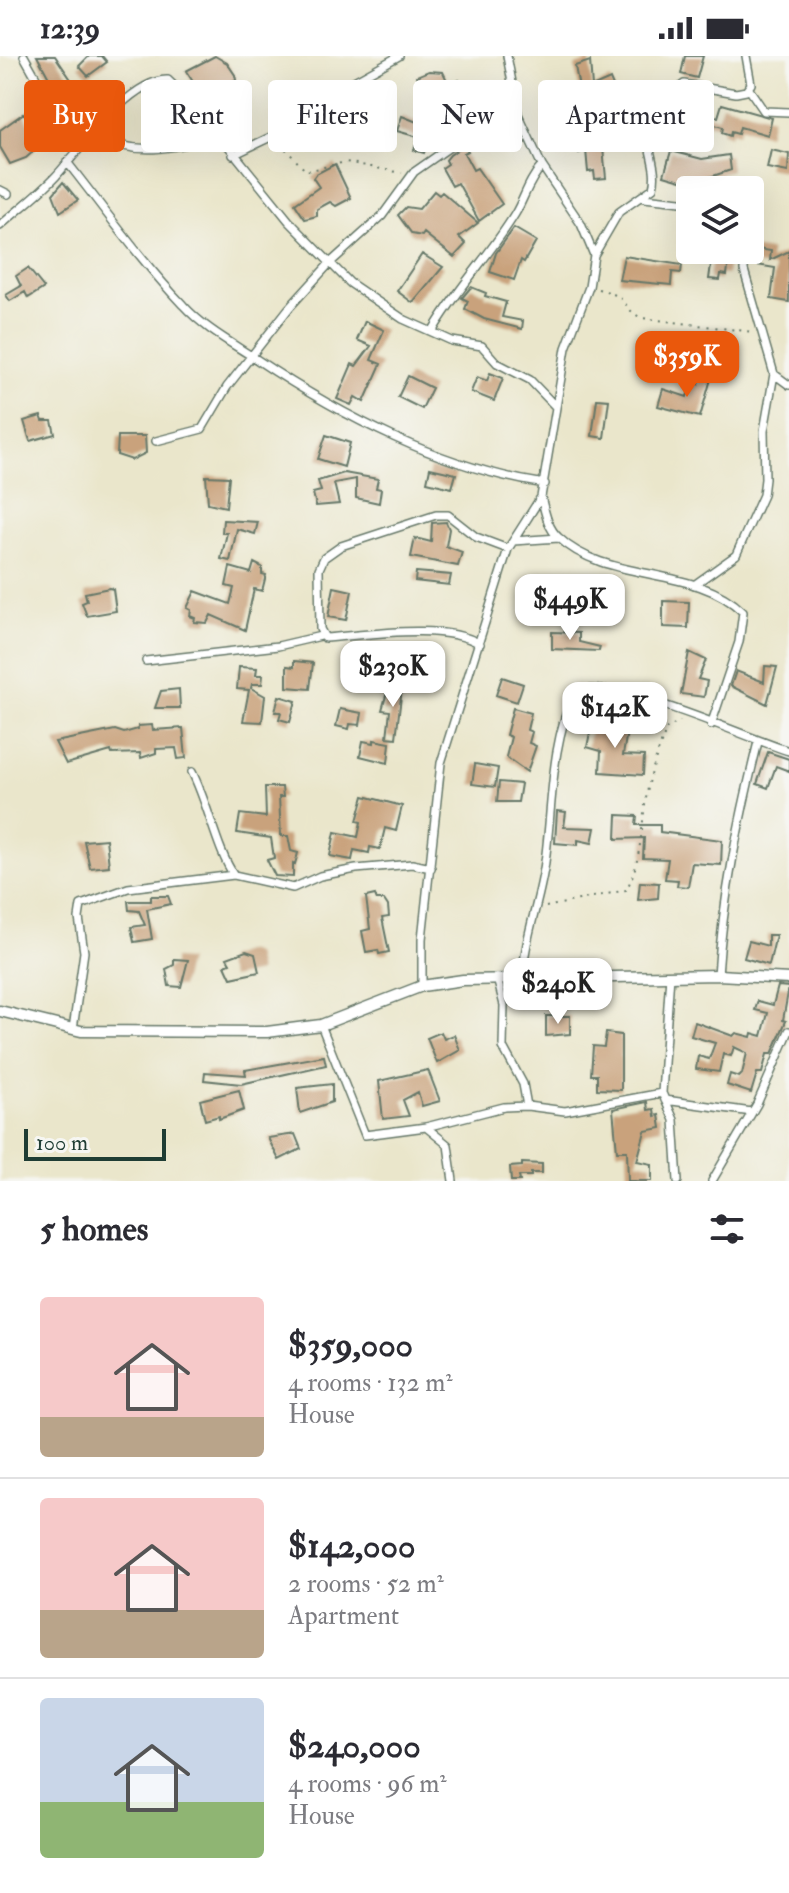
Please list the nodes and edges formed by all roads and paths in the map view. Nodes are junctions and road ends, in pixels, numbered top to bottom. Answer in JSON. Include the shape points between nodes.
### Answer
{"nodes":[{"id":1,"x":24,"y":56,"type":"edge"},
{"id":2,"x":399,"y":56,"type":"edge"},
{"id":3,"x":507,"y":56,"type":"edge"},
{"id":4,"x":746,"y":56,"type":"edge"},
{"id":5,"x":37,"y":80,"type":"edge"},
{"id":6,"x":356,"y":80,"type":"edge"},
{"id":7,"x":512,"y":80,"type":"edge"},
{"id":8,"x":749,"y":89,"type":"junction"},
{"id":9,"x":789,"y":112,"type":"edge"},
{"id":10,"x":522,"y":123,"type":"edge"},
{"id":11,"x":268,"y":138,"type":"edge"},
{"id":12,"x":76,"y":152,"type":"edge"},
{"id":13,"x":230,"y":152,"type":"edge"},
{"id":14,"x":289,"y":152,"type":"edge"},
{"id":15,"x":443,"y":152,"type":"edge"},
{"id":16,"x":233,"y":155,"type":"junction"},
{"id":17,"x":67,"y":162,"type":"junction"},
{"id":18,"x":542,"y":166,"type":"junction"},
{"id":19,"x":414,"y":172,"type":"junction"},
{"id":20,"x":0,"y":190,"type":"edge"},
{"id":21,"x":8,"y":194,"type":"dead end"},
{"id":22,"x":644,"y":198,"type":"junction"},
{"id":23,"x":676,"y":201,"type":"edge"},
{"id":24,"x":0,"y":226,"type":"edge"},
{"id":25,"x":594,"y":255,"type":"junction"},
{"id":26,"x":330,"y":263,"type":"junction"},
{"id":27,"x":743,"y":264,"type":"edge"},
{"id":28,"x":589,"y":287,"type":"junction"},
{"id":29,"x":432,"y":332,"type":"junction"},
{"id":30,"x":763,"y":334,"type":"junction"},
{"id":31,"x":252,"y":356,"type":"junction"},
{"id":32,"x":774,"y":374,"type":"junction"},
{"id":33,"x":789,"y":385,"type":"edge"},
{"id":34,"x":555,"y":406,"type":"junction"},
{"id":35,"x":156,"y":441,"type":"dead end"},
{"id":36,"x":545,"y":484,"type":"junction"},
{"id":37,"x":541,"y":497,"type":"junction"},
{"id":38,"x":559,"y":538,"type":"junction"},
{"id":39,"x":513,"y":541,"type":"junction"},
{"id":40,"x":508,"y":549,"type":"junction"},
{"id":41,"x":694,"y":585,"type":"junction"},
{"id":42,"x":321,"y":636,"type":"junction"},
{"id":43,"x":480,"y":644,"type":"junction"},
{"id":44,"x":146,"y":661,"type":"dead end"},
{"id":45,"x":693,"y":717,"type":"junction"},
{"id":46,"x":711,"y":725,"type":"junction"},
{"id":47,"x":758,"y":742,"type":"junction"},
{"id":48,"x":789,"y":751,"type":"edge"},
{"id":49,"x":192,"y":772,"type":"dead end"},
{"id":50,"x":431,"y":868,"type":"junction"},
{"id":51,"x":234,"y":875,"type":"junction"},
{"id":52,"x":536,"y":908,"type":"junction"},
{"id":53,"x":670,"y":975,"type":"junction"},
{"id":54,"x":718,"y":975,"type":"junction"},
{"id":55,"x":523,"y":977,"type":"junction"},
{"id":56,"x":497,"y":978,"type":"junction"},
{"id":57,"x":789,"y":979,"type":"edge"},
{"id":58,"x":422,"y":986,"type":"junction"},
{"id":59,"x":0,"y":1011,"type":"edge"},
{"id":60,"x":321,"y":1025,"type":"junction"},
{"id":61,"x":73,"y":1029,"type":"junction"},
{"id":62,"x":789,"y":1031,"type":"edge"},
{"id":63,"x":663,"y":1096,"type":"junction"},
{"id":64,"x":527,"y":1106,"type":"junction"},
{"id":65,"x":752,"y":1112,"type":"junction"},
{"id":66,"x":426,"y":1127,"type":"junction"},
{"id":67,"x":453,"y":1181,"type":"edge"},
{"id":68,"x":678,"y":1181,"type":"edge"},
{"id":69,"x":712,"y":1181,"type":"edge"}],
"edges":[{"from":1,"to":5,"type":"street"},
{"from":2,"to":6,"type":"street"},
{"from":3,"to":7,"type":"street"},
{"from":4,"to":8,"type":"street"},
{"from":8,"to":9,"type":"street","via":[[764,111]]},
{"from":8,"to":22,"type":"street","via":[[741,93],[691,84],[679,88],[649,129],[655,182]]},
{"from":10,"to":18,"type":"street"},
{"from":11,"to":16,"type":"street"},
{"from":12,"to":17,"type":"street"},
{"from":13,"to":16,"type":"street"},
{"from":14,"to":19,"type":"path","via":[[306,171],[346,162]]},
{"from":15,"to":19,"type":"street"},
{"from":16,"to":26,"type":"street"},
{"from":17,"to":24,"type":"street"},
{"from":17,"to":31,"type":"street","via":[[181,304]]},
{"from":18,"to":25,"type":"street","via":[[581,224]]},
{"from":18,"to":29,"type":"street"},
{"from":19,"to":26,"type":"street","via":[[382,216]]},
{"from":20,"to":21,"type":"street"},
{"from":22,"to":23,"type":"street"},
{"from":22,"to":25,"type":"street","via":[[619,212]]},
{"from":25,"to":28,"type":"street"},
{"from":26,"to":29,"type":"street","via":[[403,319]]},
{"from":26,"to":31,"type":"street"},
{"from":27,"to":30,"type":"street"},
{"from":28,"to":30,"type":"path","via":[[617,294],[642,318]]},
{"from":28,"to":34,"type":"street","via":[[566,348]]},
{"from":29,"to":34,"type":"street","via":[[482,346],[497,363],[530,380]]},
{"from":30,"to":32,"type":"street"},
{"from":31,"to":35,"type":"street","via":[[202,429]]},
{"from":31,"to":36,"type":"street","via":[[301,390],[402,440],[494,476]]},
{"from":32,"to":33,"type":"street"},
{"from":32,"to":41,"type":"street","via":[[764,431],[763,495],[736,555]]},
{"from":34,"to":36,"type":"street"},
{"from":36,"to":37,"type":"street"},
{"from":37,"to":38,"type":"street"},
{"from":37,"to":39,"type":"street"},
{"from":38,"to":39,"type":"street"},
{"from":38,"to":41,"type":"street","via":[[601,561]]},
{"from":39,"to":40,"type":"street"},
{"from":40,"to":42,"type":"street","via":[[476,537],[448,515],[341,546],[319,569]]},
{"from":40,"to":43,"type":"street"},
{"from":41,"to":46,"type":"street","via":[[743,612],[739,642]]},
{"from":42,"to":43,"type":"street","via":[[466,635]]},
{"from":42,"to":44,"type":"street"},
{"from":43,"to":50,"type":"street","via":[[441,763]]},
{"from":45,"to":46,"type":"street"},
{"from":45,"to":52,"type":"path","via":[[671,724],[664,735],[626,890]]},
{"from":45,"to":52,"type":"street","via":[[635,694],[597,689],[574,693],[560,725]]},
{"from":46,"to":47,"type":"street"},
{"from":47,"to":48,"type":"street"},
{"from":47,"to":54,"type":"street","via":[[738,824]]},
{"from":49,"to":51,"type":"street"},
{"from":50,"to":51,"type":"street","via":[[412,864],[356,869],[293,888]]},
{"from":50,"to":58,"type":"street"},
{"from":51,"to":61,"type":"street","via":[[128,888],[81,905],[84,962]]},
{"from":52,"to":55,"type":"street"},
{"from":53,"to":54,"type":"main road"},
{"from":53,"to":55,"type":"main road"},
{"from":53,"to":63,"type":"street"},
{"from":54,"to":57,"type":"main road"},
{"from":55,"to":56,"type":"main road"},
{"from":56,"to":58,"type":"main road"},
{"from":56,"to":64,"type":"street","via":[[504,1004],[503,1047],[523,1084]]},
{"from":58,"to":60,"type":"main road"},
{"from":59,"to":61,"type":"main road"},
{"from":60,"to":61,"type":"main road","via":[[267,1032]]},
{"from":60,"to":66,"type":"street","via":[[365,1135]]},
{"from":62,"to":65,"type":"street"},
{"from":63,"to":64,"type":"street","via":[[565,1111]]},
{"from":63,"to":65,"type":"street"},
{"from":63,"to":68,"type":"street","via":[[674,1120]]},
{"from":64,"to":66,"type":"street"},
{"from":65,"to":69,"type":"street"},
{"from":66,"to":67,"type":"street","via":[[448,1145]]}]}
